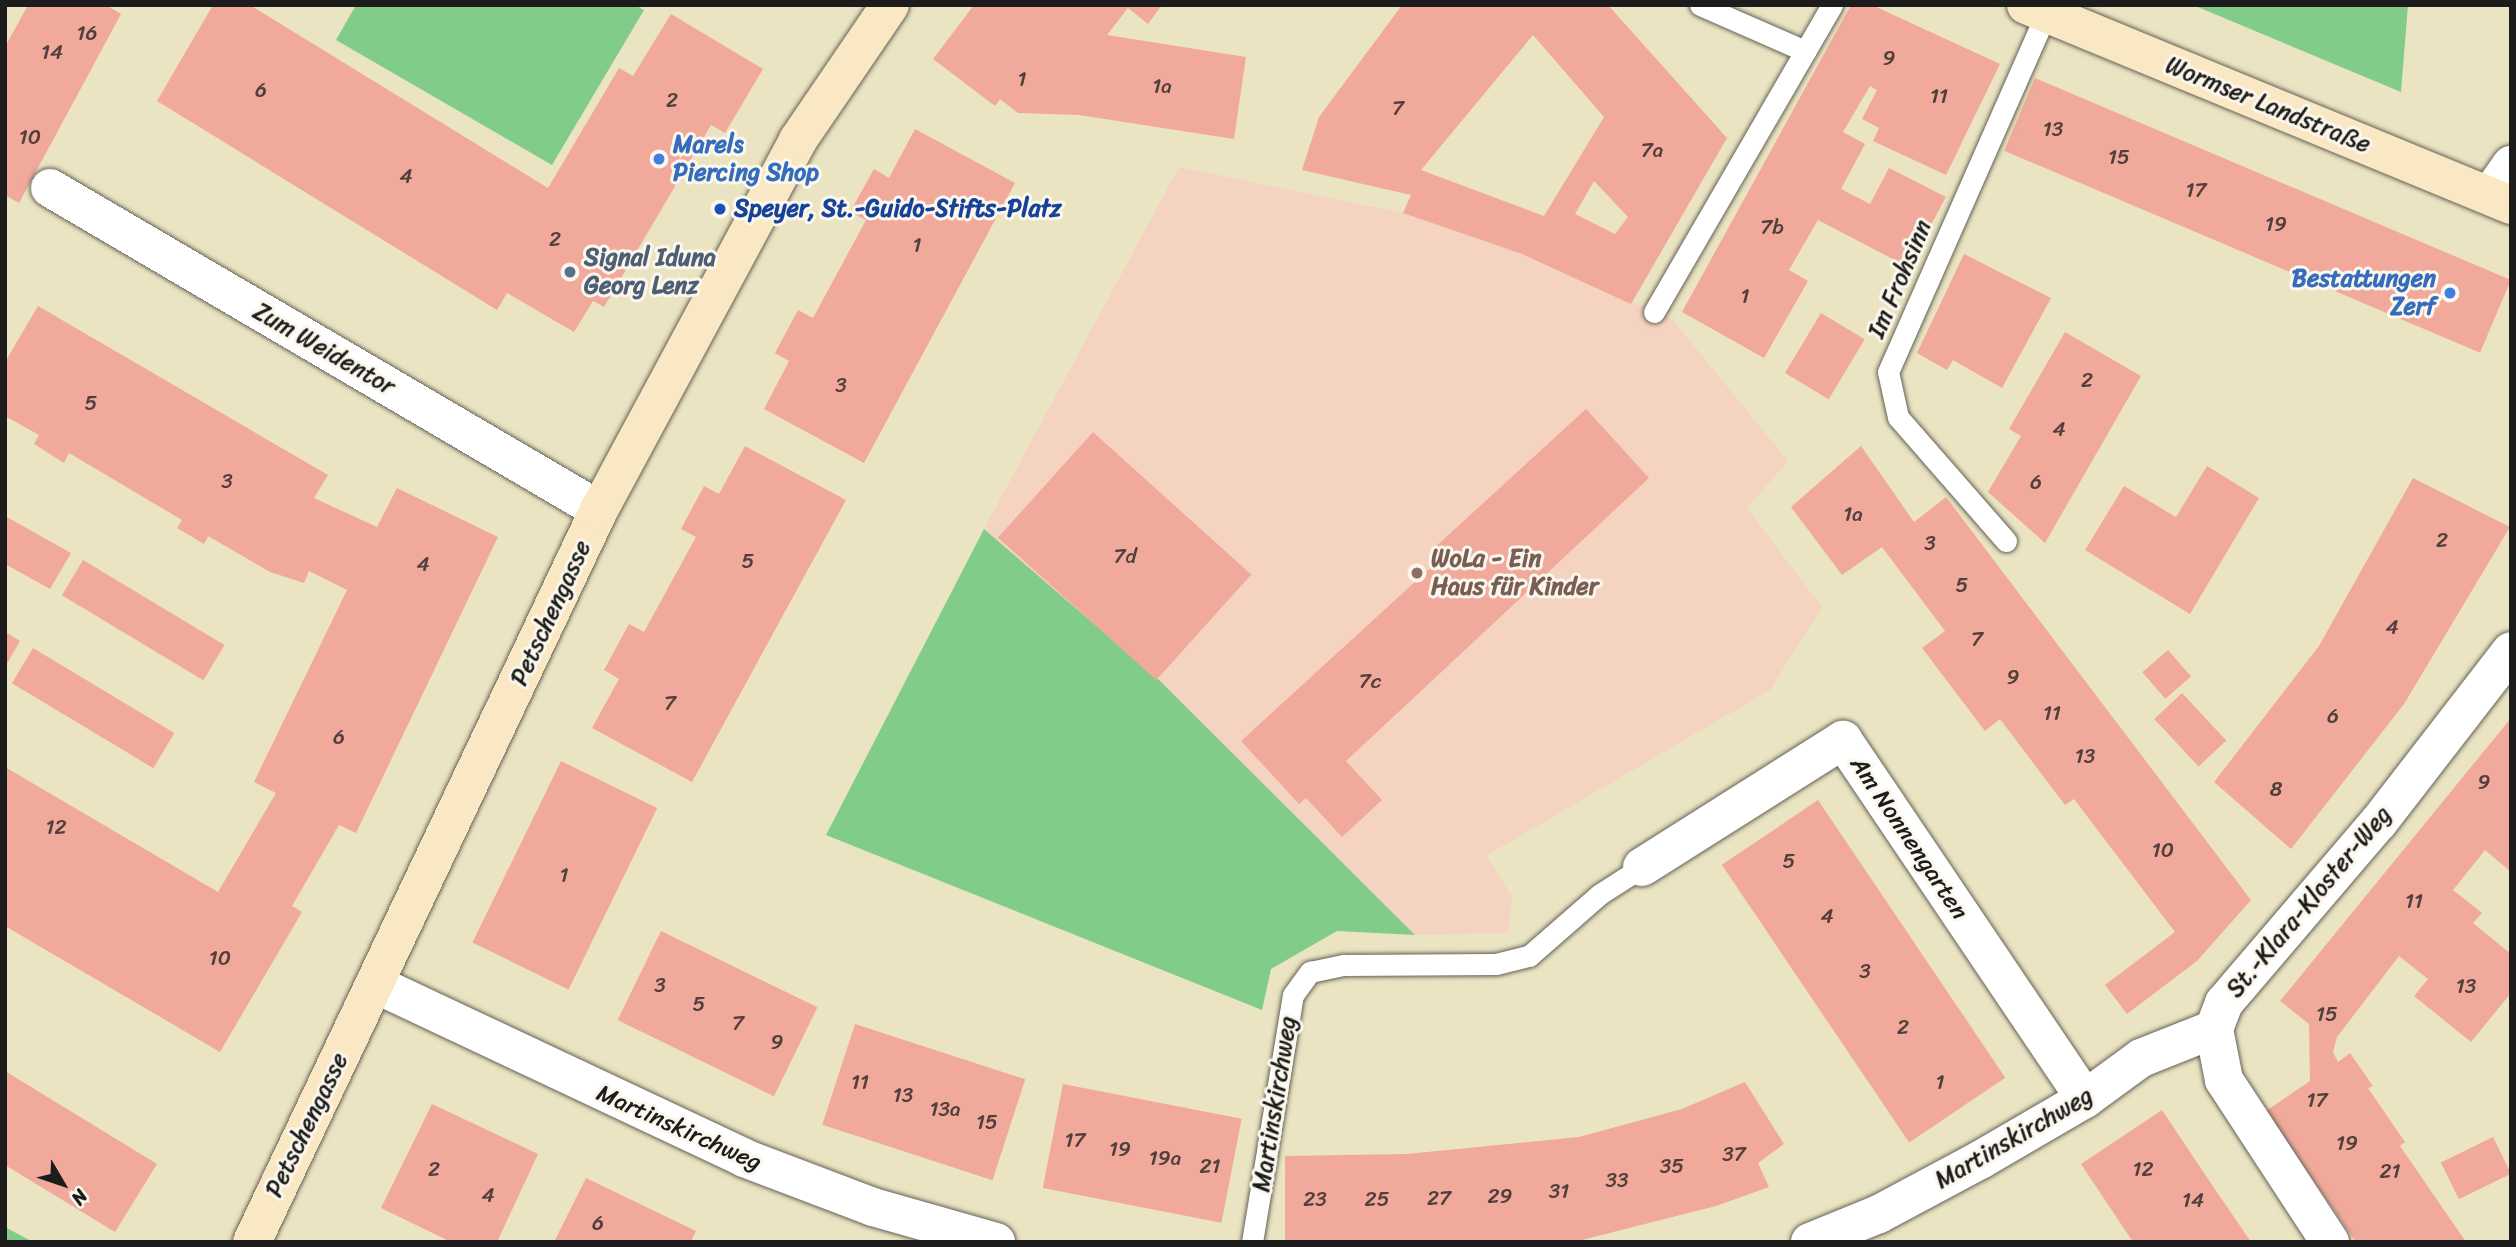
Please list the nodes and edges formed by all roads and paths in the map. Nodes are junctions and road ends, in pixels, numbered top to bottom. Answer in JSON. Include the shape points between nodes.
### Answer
{"nodes":[{"id":1,"x":890,"y":5,"type":"edge"},
{"id":2,"x":1700,"y":5,"type":"edge"},
{"id":3,"x":1832,"y":5,"type":"edge"},
{"id":4,"x":2036,"y":9,"type":"edge"},
{"id":5,"x":1805,"y":51,"type":"junction"},
{"id":6,"x":50,"y":188,"type":"dead end"},
{"id":7,"x":2504,"y":188,"type":"edge"},
{"id":8,"x":1654,"y":312,"type":"dead end"},
{"id":9,"x":599,"y":510,"type":"junction"},
{"id":10,"x":2007,"y":541,"type":"dead end"},
{"id":11,"x":2511,"y":651,"type":"edge"},
{"id":12,"x":1642,"y":867,"type":"joint"},
{"id":13,"x":375,"y":984,"type":"junction"},
{"id":14,"x":2214,"y":1029,"type":"junction"},
{"id":15,"x":2085,"y":1099,"type":"junction"},
{"id":16,"x":252,"y":1242,"type":"edge"},
{"id":17,"x":996,"y":1242,"type":"edge"},
{"id":18,"x":1252,"y":1242,"type":"edge"},
{"id":19,"x":1810,"y":1242,"type":"edge"},
{"id":20,"x":2330,"y":1242,"type":"edge"}],
"edges":[{"from":1,"to":9,"type":"street","name":"Petschengasse","via":[[798,141]]},
{"from":2,"to":5,"type":"lane"},
{"from":3,"to":5,"type":"lane"},
{"from":4,"to":7,"type":"street","name":"Wormser Landstraße"},
{"from":4,"to":10,"type":"lane","name":"Im Frohsinn","via":[[1888,372],[1898,417]]},
{"from":5,"to":8,"type":"lane"},
{"from":6,"to":9,"type":"street","name":"Zum Weidentor"},
{"from":9,"to":13,"type":"street","name":"Petschengasse"},
{"from":11,"to":14,"type":"street","name":"St.-Klara-Kloster-Weg","via":[[2402,792],[2224,1003]]},
{"from":12,"to":15,"type":"street","name":"Am Nonnengarten","via":[[1843,740]]},
{"from":12,"to":18,"type":"lane","name":"Martinskirchweg","via":[[1585,905],[1529,956],[1496,964],[1344,965],[1310,972],[1293,995]]},
{"from":13,"to":16,"type":"street","name":"Petschengasse"},
{"from":13,"to":17,"type":"street","name":"Martinskirchweg","via":[[744,1158],[873,1207]]},
{"from":14,"to":15,"type":"street","name":"Martinskirchweg","via":[[2141,1058]]},
{"from":14,"to":20,"type":"street","via":[[2224,1080]]},
{"from":15,"to":19,"type":"street","name":"Martinskirchweg","via":[[1880,1214]]}]}
